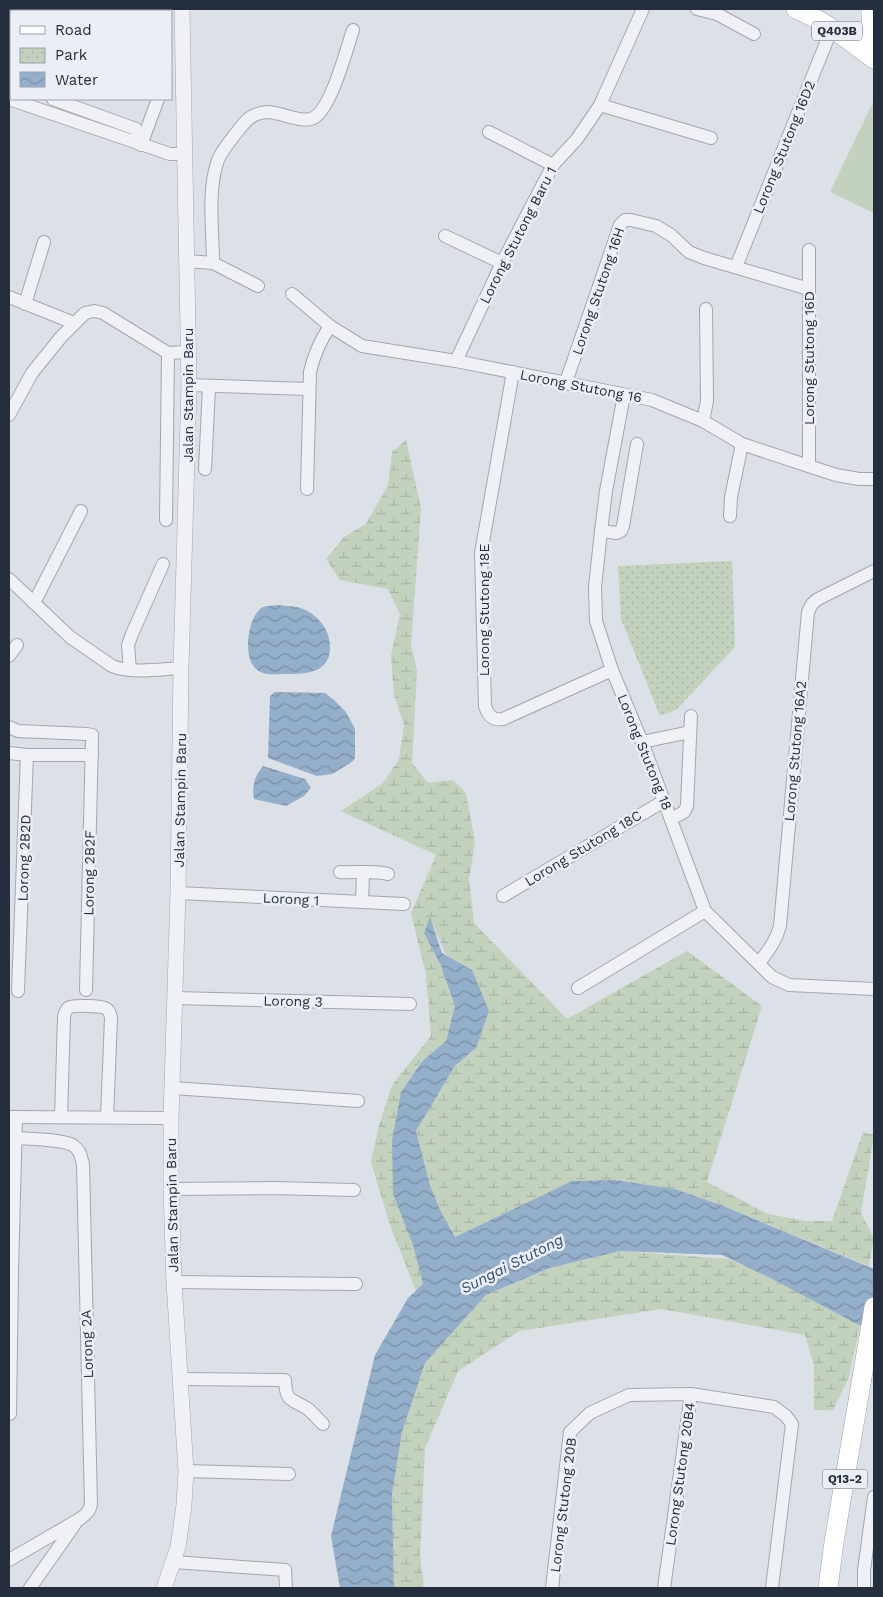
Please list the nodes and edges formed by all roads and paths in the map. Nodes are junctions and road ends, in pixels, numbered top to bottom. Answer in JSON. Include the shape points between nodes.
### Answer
{"nodes":[{"id":1,"x":182,"y":9,"type":"edge"},
{"id":2,"x":643,"y":9,"type":"edge"},
{"id":3,"x":697,"y":9,"type":"edge"},
{"id":4,"x":796,"y":9,"type":"edge"},
{"id":5,"x":871,"y":9,"type":"edge"},
{"id":6,"x":832,"y":28,"type":"junction"},
{"id":7,"x":353,"y":30,"type":"dead end"},
{"id":8,"x":754,"y":34,"type":"dead end"},
{"id":9,"x":874,"y":53,"type":"edge"},
{"id":10,"x":874,"y":59,"type":"edge"},
{"id":11,"x":12,"y":100,"type":"edge"},
{"id":12,"x":56,"y":100,"type":"edge"},
{"id":13,"x":158,"y":100,"type":"edge"},
{"id":14,"x":600,"y":106,"type":"junction"},
{"id":15,"x":489,"y":132,"type":"dead end"},
{"id":16,"x":711,"y":138,"type":"dead end"},
{"id":17,"x":138,"y":143,"type":"junction"},
{"id":18,"x":184,"y":154,"type":"junction"},
{"id":19,"x":553,"y":165,"type":"junction"},
{"id":20,"x":445,"y":236,"type":"dead end"},
{"id":21,"x":44,"y":242,"type":"dead end"},
{"id":22,"x":809,"y":250,"type":"dead end"},
{"id":23,"x":188,"y":261,"type":"junction"},
{"id":24,"x":213,"y":263,"type":"junction"},
{"id":25,"x":502,"y":263,"type":"junction"},
{"id":26,"x":736,"y":267,"type":"junction"},
{"id":27,"x":258,"y":286,"type":"dead end"},
{"id":28,"x":809,"y":289,"type":"junction"},
{"id":29,"x":292,"y":294,"type":"dead end"},
{"id":30,"x":9,"y":297,"type":"edge"},
{"id":31,"x":25,"y":304,"type":"junction"},
{"id":32,"x":706,"y":309,"type":"dead end"},
{"id":33,"x":74,"y":323,"type":"junction"},
{"id":34,"x":330,"y":326,"type":"junction"},
{"id":35,"x":188,"y":352,"type":"junction"},
{"id":36,"x":168,"y":353,"type":"junction"},
{"id":37,"x":456,"y":361,"type":"junction"},
{"id":38,"x":513,"y":372,"type":"junction"},
{"id":39,"x":566,"y":382,"type":"junction"},
{"id":40,"x":189,"y":385,"type":"junction"},
{"id":41,"x":209,"y":387,"type":"junction"},
{"id":42,"x":309,"y":389,"type":"junction"},
{"id":43,"x":624,"y":395,"type":"junction"},
{"id":44,"x":9,"y":415,"type":"edge"},
{"id":45,"x":703,"y":421,"type":"junction"},
{"id":46,"x":637,"y":444,"type":"dead end"},
{"id":47,"x":742,"y":444,"type":"junction"},
{"id":48,"x":613,"y":457,"type":"junction"},
{"id":49,"x":634,"y":459,"type":"junction"},
{"id":50,"x":809,"y":466,"type":"junction"},
{"id":51,"x":205,"y":468,"type":"dead end"},
{"id":52,"x":874,"y":479,"type":"edge"},
{"id":53,"x":307,"y":489,"type":"dead end"},
{"id":54,"x":81,"y":511,"type":"dead end"},
{"id":55,"x":730,"y":516,"type":"dead end"},
{"id":56,"x":166,"y":520,"type":"dead end"},
{"id":57,"x":600,"y":531,"type":"junction"},
{"id":58,"x":163,"y":564,"type":"dead end"},
{"id":59,"x":874,"y":571,"type":"edge"},
{"id":60,"x":9,"y":579,"type":"edge"},
{"id":61,"x":34,"y":603,"type":"junction"},
{"id":62,"x":17,"y":645,"type":"dead end"},
{"id":63,"x":9,"y":656,"type":"edge"},
{"id":64,"x":181,"y":668,"type":"junction"},
{"id":65,"x":130,"y":670,"type":"junction"},
{"id":66,"x":612,"y":670,"type":"junction"},
{"id":67,"x":691,"y":716,"type":"dead end"},
{"id":68,"x":9,"y":727,"type":"edge"},
{"id":69,"x":690,"y":732,"type":"junction"},
{"id":70,"x":642,"y":742,"type":"junction"},
{"id":71,"x":9,"y":753,"type":"edge"},
{"id":72,"x":27,"y":755,"type":"junction"},
{"id":73,"x":92,"y":755,"type":"junction"},
{"id":74,"x":664,"y":801,"type":"junction"},
{"id":75,"x":671,"y":819,"type":"junction"},
{"id":76,"x":340,"y":872,"type":"dead end"},
{"id":77,"x":363,"y":873,"type":"junction"},
{"id":78,"x":388,"y":874,"type":"dead end"},
{"id":79,"x":178,"y":893,"type":"junction"},
{"id":80,"x":503,"y":896,"type":"dead end"},
{"id":81,"x":362,"y":902,"type":"junction"},
{"id":82,"x":404,"y":904,"type":"dead end"},
{"id":83,"x":704,"y":911,"type":"junction"},
{"id":84,"x":759,"y":963,"type":"junction"},
{"id":85,"x":578,"y":988,"type":"dead end"},
{"id":86,"x":874,"y":989,"type":"edge"},
{"id":87,"x":86,"y":990,"type":"dead end"},
{"id":88,"x":18,"y":991,"type":"dead end"},
{"id":89,"x":176,"y":998,"type":"junction"},
{"id":90,"x":410,"y":1004,"type":"dead end"},
{"id":91,"x":173,"y":1088,"type":"junction"},
{"id":92,"x":358,"y":1101,"type":"dead end"},
{"id":93,"x":12,"y":1117,"type":"edge"},
{"id":94,"x":62,"y":1117,"type":"junction"},
{"id":95,"x":107,"y":1117,"type":"junction"},
{"id":96,"x":171,"y":1118,"type":"junction"},
{"id":97,"x":14,"y":1138,"type":"junction"},
{"id":98,"x":171,"y":1189,"type":"junction"},
{"id":99,"x":354,"y":1190,"type":"dead end"},
{"id":100,"x":174,"y":1282,"type":"junction"},
{"id":101,"x":356,"y":1284,"type":"dead end"},
{"id":102,"x":874,"y":1307,"type":"edge"},
{"id":103,"x":180,"y":1379,"type":"junction"},
{"id":104,"x":691,"y":1394,"type":"junction"},
{"id":105,"x":10,"y":1414,"type":"edge"},
{"id":106,"x":322,"y":1424,"type":"dead end"},
{"id":107,"x":186,"y":1471,"type":"junction"},
{"id":108,"x":289,"y":1474,"type":"dead end"},
{"id":109,"x":874,"y":1497,"type":"edge"},
{"id":110,"x":78,"y":1520,"type":"junction"},
{"id":111,"x":9,"y":1560,"type":"edge"},
{"id":112,"x":174,"y":1562,"type":"junction"},
{"id":113,"x":30,"y":1588,"type":"edge"},
{"id":114,"x":164,"y":1588,"type":"edge"},
{"id":115,"x":286,"y":1588,"type":"edge"},
{"id":116,"x":552,"y":1588,"type":"edge"},
{"id":117,"x":664,"y":1588,"type":"edge"},
{"id":118,"x":772,"y":1588,"type":"edge"},
{"id":119,"x":828,"y":1588,"type":"edge"},
{"id":120,"x":864,"y":1588,"type":"edge"}],
"edges":[{"from":1,"to":18,"type":"street","name":"Jalan Stampin Baru"},
{"from":2,"to":14,"type":"street","name":"Lorong Stutong Baru 1"},
{"from":3,"to":8,"type":"street","via":[[717,14]]},
{"from":4,"to":6,"type":"main road","number":"Q403B"},
{"from":5,"to":9,"type":"main road"},
{"from":6,"to":10,"type":"main road","number":"Q403B"},
{"from":6,"to":26,"type":"street","name":"Lorong Stutong 16D2"},
{"from":7,"to":24,"type":"street","via":[[327,103],[314,118],[304,120],[277,112],[253,114],[224,149],[215,172],[212,199]]},
{"from":11,"to":17,"type":"street"},
{"from":12,"to":17,"type":"street","via":[[135,129]]},
{"from":13,"to":17,"type":"street"},
{"from":14,"to":16,"type":"street"},
{"from":14,"to":19,"type":"street","name":"Lorong Stutong Baru 1","via":[[577,139]]},
{"from":15,"to":19,"type":"street"},
{"from":17,"to":18,"type":"street","via":[[170,154]]},
{"from":18,"to":23,"type":"street","name":"Jalan Stampin Baru"},
{"from":19,"to":25,"type":"street","name":"Lorong Stutong Baru 1"},
{"from":20,"to":25,"type":"street"},
{"from":21,"to":31,"type":"street"},
{"from":22,"to":28,"type":"street","name":"Lorong Stutong 16D"},
{"from":23,"to":24,"type":"street"},
{"from":23,"to":35,"type":"street","name":"Jalan Stampin Baru"},
{"from":24,"to":27,"type":"street"},
{"from":25,"to":37,"type":"street","name":"Lorong Stutong Baru 1"},
{"from":26,"to":28,"type":"street","name":"Lorong Stutong 16H"},
{"from":26,"to":39,"type":"street","name":"Lorong Stutong 16H","via":[[689,252],[671,234],[656,226],[625,220],[620,226]]},
{"from":28,"to":50,"type":"street","name":"Lorong Stutong 16D"},
{"from":29,"to":34,"type":"street","name":"Lorong Stutong 16"},
{"from":30,"to":31,"type":"street"},
{"from":31,"to":33,"type":"street"},
{"from":32,"to":45,"type":"street","via":[[707,402]]},
{"from":33,"to":36,"type":"street","via":[[85,313],[103,313]]},
{"from":33,"to":44,"type":"street","via":[[32,373]]},
{"from":34,"to":37,"type":"street","name":"Lorong Stutong 16","via":[[362,346]]},
{"from":34,"to":42,"type":"street","via":[[313,358]]},
{"from":35,"to":36,"type":"street"},
{"from":35,"to":40,"type":"street","name":"Jalan Stampin Baru"},
{"from":36,"to":56,"type":"street"},
{"from":37,"to":38,"type":"street","name":"Lorong Stutong 16"},
{"from":38,"to":39,"type":"street","name":"Lorong Stutong 16"},
{"from":38,"to":66,"type":"street","name":"Lorong Stutong 18E","via":[[481,553],[485,706],[490,717],[502,719]]},
{"from":39,"to":43,"type":"street","name":"Lorong Stutong 16"},
{"from":40,"to":41,"type":"street"},
{"from":40,"to":64,"type":"street","name":"Jalan Stampin Baru"},
{"from":41,"to":42,"type":"street"},
{"from":41,"to":51,"type":"street"},
{"from":42,"to":53,"type":"street"},
{"from":43,"to":45,"type":"street","name":"Lorong Stutong 16","via":[[652,400]]},
{"from":43,"to":48,"type":"street","name":"Lorong Stutong 18"},
{"from":45,"to":47,"type":"street","name":"Lorong Stutong 16"},
{"from":46,"to":49,"type":"street"},
{"from":47,"to":50,"type":"street","name":"Lorong Stutong 16"},
{"from":47,"to":55,"type":"street"},
{"from":48,"to":49,"type":"street"},
{"from":48,"to":57,"type":"street","name":"Lorong Stutong 18"},
{"from":49,"to":57,"type":"street","via":[[621,531]]},
{"from":50,"to":52,"type":"street","name":"Lorong Stutong 16","via":[[836,475]]},
{"from":54,"to":61,"type":"street"},
{"from":57,"to":66,"type":"street","name":"Lorong Stutong 18","via":[[596,621]]},
{"from":58,"to":65,"type":"street","via":[[128,645]]},
{"from":59,"to":84,"type":"street","name":"Lorong Stutong 16A2","via":[[818,599],[808,612],[780,926],[774,942]]},
{"from":60,"to":61,"type":"street"},
{"from":61,"to":65,"type":"street","via":[[90,652],[118,669]]},
{"from":62,"to":63,"type":"street"},
{"from":64,"to":65,"type":"street"},
{"from":64,"to":79,"type":"street","name":"Jalan Stampin Baru"},
{"from":66,"to":70,"type":"street","name":"Lorong Stutong 18"},
{"from":67,"to":69,"type":"street"},
{"from":68,"to":73,"type":"street","name":"Lorong 2B2F","via":[[18,731],[90,734]]},
{"from":69,"to":70,"type":"street"},
{"from":69,"to":75,"type":"street","via":[[687,806],[684,812]]},
{"from":70,"to":74,"type":"street","name":"Lorong Stutong 18"},
{"from":71,"to":72,"type":"street"},
{"from":72,"to":73,"type":"street"},
{"from":72,"to":88,"type":"street","name":"Lorong 2B2D"},
{"from":73,"to":87,"type":"street","name":"Lorong 2B2F"},
{"from":74,"to":75,"type":"street","name":"Lorong Stutong 18"},
{"from":74,"to":80,"type":"street","name":"Lorong Stutong 18C"},
{"from":75,"to":83,"type":"street","name":"Lorong Stutong 18"},
{"from":76,"to":77,"type":"street"},
{"from":77,"to":78,"type":"street"},
{"from":77,"to":81,"type":"street"},
{"from":79,"to":81,"type":"street","name":"Lorong 1"},
{"from":79,"to":89,"type":"street","name":"Jalan Stampin Baru"},
{"from":81,"to":82,"type":"street","name":"Lorong 1"},
{"from":83,"to":84,"type":"street","name":"Lorong Stutong 18"},
{"from":83,"to":85,"type":"street"},
{"from":84,"to":86,"type":"street","name":"Lorong Stutong 18","via":[[772,977],[789,985]]},
{"from":89,"to":90,"type":"street","name":"Lorong 3"},
{"from":89,"to":91,"type":"street","name":"Jalan Stampin Baru"},
{"from":91,"to":92,"type":"street"},
{"from":91,"to":96,"type":"street","name":"Jalan Stampin Baru"},
{"from":93,"to":94,"type":"street"},
{"from":93,"to":97,"type":"street"},
{"from":94,"to":95,"type":"street"},
{"from":94,"to":95,"type":"street","via":[[64,1017],[70,1006],[104,1007],[109,1011]]},
{"from":95,"to":96,"type":"street"},
{"from":96,"to":98,"type":"street","name":"Jalan Stampin Baru"},
{"from":97,"to":105,"type":"street"},
{"from":97,"to":110,"type":"street","name":"Lorong 2A","via":[[66,1142],[80,1153],[83,1164],[91,1504],[87,1514]]},
{"from":98,"to":99,"type":"street"},
{"from":98,"to":100,"type":"street","name":"Jalan Stampin Baru"},
{"from":100,"to":101,"type":"street"},
{"from":100,"to":103,"type":"street","name":"Jalan Stampin Baru"},
{"from":102,"to":119,"type":"main road","number":"Q13-2"},
{"from":103,"to":106,"type":"street","via":[[285,1380],[286,1392],[292,1401],[308,1409]]},
{"from":103,"to":107,"type":"street","name":"Jalan Stampin Baru"},
{"from":104,"to":116,"type":"street","name":"Lorong Stutong 20B","via":[[629,1395],[590,1413],[570,1432]]},
{"from":104,"to":117,"type":"street","name":"Lorong Stutong 20B4"},
{"from":104,"to":118,"type":"street","name":"Lorong Stutong 20B4","via":[[774,1407],[792,1424]]},
{"from":107,"to":108,"type":"street"},
{"from":107,"to":112,"type":"street","name":"Jalan Stampin Baru"},
{"from":109,"to":120,"type":"street"},
{"from":110,"to":111,"type":"street","name":"Lorong 2A"},
{"from":110,"to":113,"type":"street"},
{"from":112,"to":114,"type":"street","name":"Jalan Stampin Baru"},
{"from":112,"to":115,"type":"street","via":[[285,1570]]}]}
